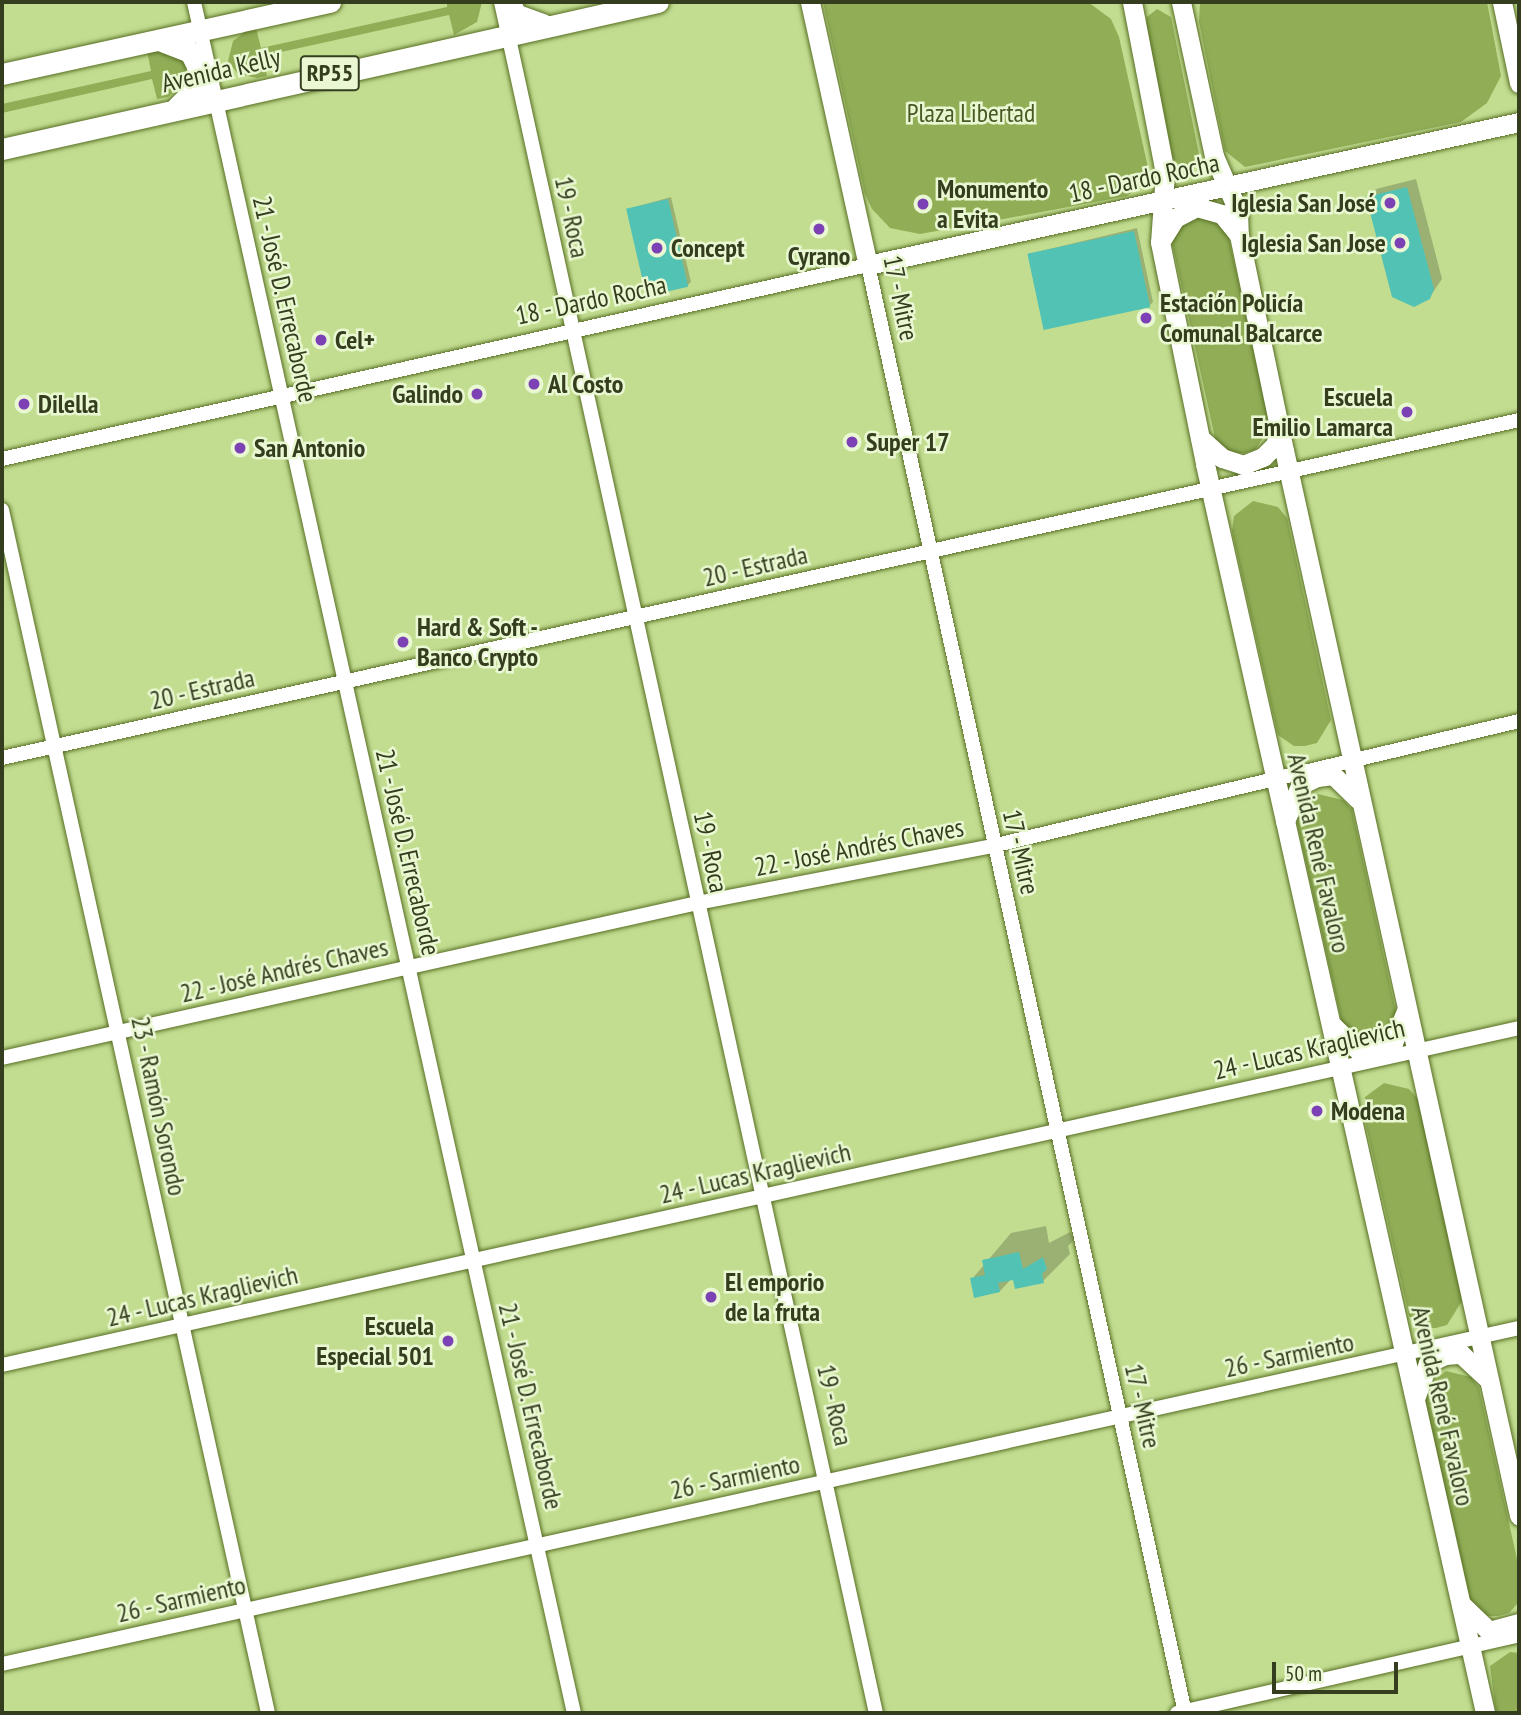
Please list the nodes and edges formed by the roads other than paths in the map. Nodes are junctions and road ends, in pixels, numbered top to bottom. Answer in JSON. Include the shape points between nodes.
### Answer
{"nodes":[{"id":1,"x":194,"y":2,"type":"edge"},
{"id":2,"x":330,"y":2,"type":"edge"},
{"id":3,"x":500,"y":2,"type":"edge"},
{"id":4,"x":510,"y":2,"type":"edge"},
{"id":5,"x":658,"y":2,"type":"edge"},
{"id":6,"x":810,"y":2,"type":"edge"},
{"id":7,"x":1132,"y":2,"type":"edge"},
{"id":8,"x":1181,"y":2,"type":"edge"},
{"id":9,"x":1502,"y":2,"type":"edge"},
{"id":10,"x":549,"y":24,"type":"junction"},
{"id":11,"x":200,"y":29,"type":"junction"},
{"id":12,"x":507,"y":32,"type":"junction"},
{"id":13,"x":156,"y":39,"type":"junction"},
{"id":14,"x":2,"y":74,"type":"edge"},
{"id":15,"x":1519,"y":83,"type":"edge"},
{"id":16,"x":215,"y":100,"type":"junction"},
{"id":17,"x":172,"y":110,"type":"junction"},
{"id":18,"x":1519,"y":122,"type":"edge"},
{"id":19,"x":2,"y":149,"type":"edge"},
{"id":20,"x":1229,"y":186,"type":"junction"},
{"id":21,"x":1167,"y":198,"type":"junction"},
{"id":22,"x":1239,"y":235,"type":"junction"},
{"id":23,"x":1160,"y":242,"type":"junction"},
{"id":24,"x":868,"y":265,"type":"junction"},
{"id":25,"x":572,"y":332,"type":"junction"},
{"id":26,"x":281,"y":394,"type":"junction"},
{"id":27,"x":1519,"y":420,"type":"edge"},
{"id":28,"x":1280,"y":427,"type":"junction"},
{"id":29,"x":1200,"y":438,"type":"junction"},
{"id":30,"x":2,"y":459,"type":"edge"},
{"id":31,"x":1288,"y":469,"type":"junction"},
{"id":32,"x":1211,"y":489,"type":"junction"},
{"id":33,"x":2,"y":510,"type":"edge"},
{"id":34,"x":927,"y":552,"type":"junction"},
{"id":35,"x":634,"y":618,"type":"junction"},
{"id":36,"x":345,"y":682,"type":"junction"},
{"id":37,"x":1519,"y":722,"type":"edge"},
{"id":38,"x":54,"y":746,"type":"junction"},
{"id":39,"x":2,"y":758,"type":"edge"},
{"id":40,"x":1351,"y":760,"type":"junction"},
{"id":41,"x":1276,"y":778,"type":"junction"},
{"id":42,"x":1361,"y":802,"type":"junction"},
{"id":43,"x":1285,"y":821,"type":"junction"},
{"id":44,"x":992,"y":846,"type":"junction"},
{"id":45,"x":697,"y":904,"type":"junction"},
{"id":46,"x":408,"y":968,"type":"junction"},
{"id":47,"x":1407,"y":1009,"type":"junction"},
{"id":48,"x":1330,"y":1022,"type":"junction"},
{"id":49,"x":1519,"y":1028,"type":"edge"},
{"id":50,"x":117,"y":1032,"type":"junction"},
{"id":51,"x":1416,"y":1051,"type":"junction"},
{"id":52,"x":2,"y":1058,"type":"edge"},
{"id":53,"x":1340,"y":1068,"type":"junction"},
{"id":54,"x":1055,"y":1131,"type":"junction"},
{"id":55,"x":761,"y":1196,"type":"junction"},
{"id":56,"x":473,"y":1261,"type":"junction"},
{"id":57,"x":182,"y":1325,"type":"junction"},
{"id":58,"x":1519,"y":1328,"type":"edge"},
{"id":59,"x":1480,"y":1337,"type":"junction"},
{"id":60,"x":1405,"y":1356,"type":"junction"},
{"id":61,"x":2,"y":1365,"type":"edge"},
{"id":62,"x":1490,"y":1382,"type":"junction"},
{"id":63,"x":1415,"y":1401,"type":"junction"},
{"id":64,"x":1119,"y":1417,"type":"junction"},
{"id":65,"x":828,"y":1482,"type":"junction"},
{"id":66,"x":1519,"y":1514,"type":"edge"},
{"id":67,"x":537,"y":1545,"type":"junction"},
{"id":68,"x":1460,"y":1603,"type":"junction"},
{"id":69,"x":245,"y":1610,"type":"junction"},
{"id":70,"x":1519,"y":1623,"type":"edge"},
{"id":71,"x":1519,"y":1635,"type":"edge"},
{"id":72,"x":1470,"y":1647,"type":"junction"},
{"id":73,"x":2,"y":1664,"type":"edge"},
{"id":74,"x":268,"y":1713,"type":"edge"},
{"id":75,"x":574,"y":1713,"type":"edge"},
{"id":76,"x":876,"y":1713,"type":"edge"},
{"id":77,"x":1182,"y":1713,"type":"edge"},
{"id":78,"x":1485,"y":1713,"type":"edge"}],
"edges":[{"from":1,"to":11,"type":"street","name":"21 - José D. Errecaborde"},
{"from":2,"to":11,"type":"main road","name":"Avenida Kelly"},
{"from":3,"to":12,"type":"street","name":"19 - Roca"},
{"from":4,"to":10,"type":"main road","via":[[515,14]]},
{"from":5,"to":10,"type":"main road","name":"Avenida Kelly","number":"RP55"},
{"from":6,"to":24,"type":"main road","name":"17 - Mitre"},
{"from":7,"to":21,"type":"main road","name":"Avenida René Favaloro"},
{"from":8,"to":20,"type":"main road","name":"Avenida René Favaloro","via":[[1214,156]]},
{"from":9,"to":15,"type":"main road"},
{"from":10,"to":12,"type":"main road","name":"Avenida Kelly","number":"RP55"},
{"from":11,"to":13,"type":"main road","name":"Avenida Kelly"},
{"from":11,"to":16,"type":"street","name":"21 - José D. Errecaborde"},
{"from":12,"to":16,"type":"main road","name":"Avenida Kelly","number":"RP55"},
{"from":12,"to":25,"type":"street","name":"19 - Roca"},
{"from":13,"to":14,"type":"main road","name":"Avenida Kelly"},
{"from":13,"to":17,"type":"main road","via":[[190,52],[197,66],[199,85]]},
{"from":16,"to":17,"type":"main road","name":"Avenida Kelly","number":"RP55"},
{"from":16,"to":26,"type":"street","name":"21 - José D. Errecaborde"},
{"from":17,"to":19,"type":"main road","name":"Avenida Kelly","number":"RP55"},
{"from":18,"to":20,"type":"main road","name":"18 - Dardo Rocha"},
{"from":20,"to":21,"type":"main road","name":"18 - Dardo Rocha"},
{"from":20,"to":22,"type":"main road","name":"Avenida René Favaloro","via":[[1238,211]]},
{"from":21,"to":23,"type":"main road","name":"Avenida René Favaloro","via":[[1158,226]]},
{"from":21,"to":24,"type":"main road","name":"18 - Dardo Rocha"},
{"from":22,"to":23,"type":"main road","via":[[1222,214],[1197,207],[1175,218]]},
{"from":22,"to":28,"type":"main road","name":"Avenida René Favaloro"},
{"from":23,"to":29,"type":"main road","name":"Avenida René Favaloro"},
{"from":24,"to":25,"type":"street","name":"18 - Dardo Rocha"},
{"from":24,"to":34,"type":"street","name":"17 - Mitre"},
{"from":25,"to":26,"type":"street","name":"18 - Dardo Rocha"},
{"from":25,"to":35,"type":"street","name":"19 - Roca"},
{"from":26,"to":30,"type":"street","name":"18 - Dardo Rocha"},
{"from":26,"to":36,"type":"street","name":"21 - José D. Errecaborde"},
{"from":27,"to":31,"type":"street","name":"20 - Estrada"},
{"from":28,"to":29,"type":"main road","via":[[1275,445],[1263,457],[1243,465],[1222,458]]},
{"from":28,"to":31,"type":"main road","name":"Avenida René Favaloro"},
{"from":29,"to":32,"type":"main road","name":"Avenida René Favaloro"},
{"from":31,"to":32,"type":"street","name":"20 - Estrada"},
{"from":31,"to":40,"type":"main road","name":"Avenida René Favaloro"},
{"from":32,"to":34,"type":"street","name":"20 - Estrada"},
{"from":32,"to":41,"type":"main road","name":"Avenida René Favaloro"},
{"from":33,"to":38,"type":"street","name":"23 - Ramón Sorondo"},
{"from":34,"to":35,"type":"street","name":"20 - Estrada"},
{"from":34,"to":44,"type":"street","name":"17 - Mitre"},
{"from":35,"to":36,"type":"street","name":"20 - Estrada"},
{"from":35,"to":45,"type":"street","name":"19 - Roca"},
{"from":36,"to":38,"type":"street","name":"20 - Estrada"},
{"from":36,"to":46,"type":"street","name":"21 - José D. Errecaborde"},
{"from":37,"to":40,"type":"street","name":"22 - José Andrés Chaves"},
{"from":38,"to":39,"type":"street","name":"20 - Estrada"},
{"from":38,"to":50,"type":"street","name":"23 - Ramón Sorondo"},
{"from":40,"to":41,"type":"street","name":"22 - José Andrés Chaves"},
{"from":40,"to":42,"type":"main road","name":"Avenida René Favaloro"},
{"from":41,"to":43,"type":"main road","name":"Avenida René Favaloro"},
{"from":41,"to":44,"type":"street","name":"22 - José Andrés Chaves"},
{"from":42,"to":43,"type":"main road","via":[[1334,775],[1317,777],[1300,785]]},
{"from":42,"to":47,"type":"main road","name":"Avenida René Favaloro"},
{"from":43,"to":48,"type":"main road","name":"Avenida René Favaloro"},
{"from":44,"to":45,"type":"street","name":"22 - José Andrés Chaves"},
{"from":44,"to":54,"type":"street","name":"17 - Mitre"},
{"from":45,"to":46,"type":"street","name":"22 - José Andrés Chaves"},
{"from":45,"to":55,"type":"street","name":"19 - Roca"},
{"from":46,"to":50,"type":"street","name":"22 - José Andrés Chaves"},
{"from":46,"to":56,"type":"street","name":"21 - José D. Errecaborde"},
{"from":47,"to":48,"type":"main road","via":[[1393,1043],[1377,1051],[1360,1052],[1346,1043]]},
{"from":47,"to":51,"type":"main road","name":"Avenida René Favaloro"},
{"from":48,"to":53,"type":"main road","name":"Avenida René Favaloro"},
{"from":49,"to":51,"type":"street","name":"24 - Lucas Kraglievich"},
{"from":50,"to":52,"type":"street","name":"22 - José Andrés Chaves"},
{"from":50,"to":57,"type":"street","name":"23 - Ramón Sorondo"},
{"from":51,"to":53,"type":"street","name":"24 - Lucas Kraglievich"},
{"from":51,"to":59,"type":"main road","name":"Avenida René Favaloro"},
{"from":53,"to":54,"type":"street","name":"24 - Lucas Kraglievich"},
{"from":53,"to":60,"type":"main road","name":"Avenida René Favaloro"},
{"from":54,"to":55,"type":"street","name":"24 - Lucas Kraglievich"},
{"from":54,"to":64,"type":"street","name":"17 - Mitre"},
{"from":55,"to":56,"type":"street","name":"24 - Lucas Kraglievich"},
{"from":55,"to":65,"type":"street","name":"19 - Roca"},
{"from":56,"to":57,"type":"street","name":"24 - Lucas Kraglievich"},
{"from":56,"to":67,"type":"street","name":"21 - José D. Errecaborde"},
{"from":57,"to":61,"type":"street","name":"24 - Lucas Kraglievich"},
{"from":57,"to":69,"type":"street","name":"23 - Ramón Sorondo"},
{"from":58,"to":59,"type":"street","name":"26 - Sarmiento"},
{"from":59,"to":60,"type":"street","name":"26 - Sarmiento"},
{"from":59,"to":62,"type":"main road","name":"Avenida René Favaloro"},
{"from":60,"to":63,"type":"main road","name":"Avenida René Favaloro"},
{"from":60,"to":64,"type":"street","name":"26 - Sarmiento"},
{"from":62,"to":63,"type":"main road","via":[[1476,1363],[1461,1354],[1445,1355],[1428,1363]]},
{"from":62,"to":66,"type":"main road","name":"Avenida René Favaloro"},
{"from":63,"to":68,"type":"main road","name":"Avenida René Favaloro"},
{"from":64,"to":65,"type":"street","name":"26 - Sarmiento"},
{"from":64,"to":77,"type":"street","name":"17 - Mitre"},
{"from":65,"to":67,"type":"street","name":"26 - Sarmiento"},
{"from":65,"to":76,"type":"street","name":"19 - Roca"},
{"from":67,"to":69,"type":"street","name":"26 - Sarmiento"},
{"from":67,"to":75,"type":"street","name":"21 - José D. Errecaborde"},
{"from":68,"to":70,"type":"main road","via":[[1489,1631]]},
{"from":68,"to":72,"type":"main road","name":"Avenida René Favaloro"},
{"from":69,"to":73,"type":"street","name":"26 - Sarmiento"},
{"from":69,"to":74,"type":"street","name":"23 - Ramón Sorondo"},
{"from":71,"to":72,"type":"street"},
{"from":72,"to":77,"type":"street"},
{"from":72,"to":78,"type":"main road","name":"Avenida René Favaloro"}]}
